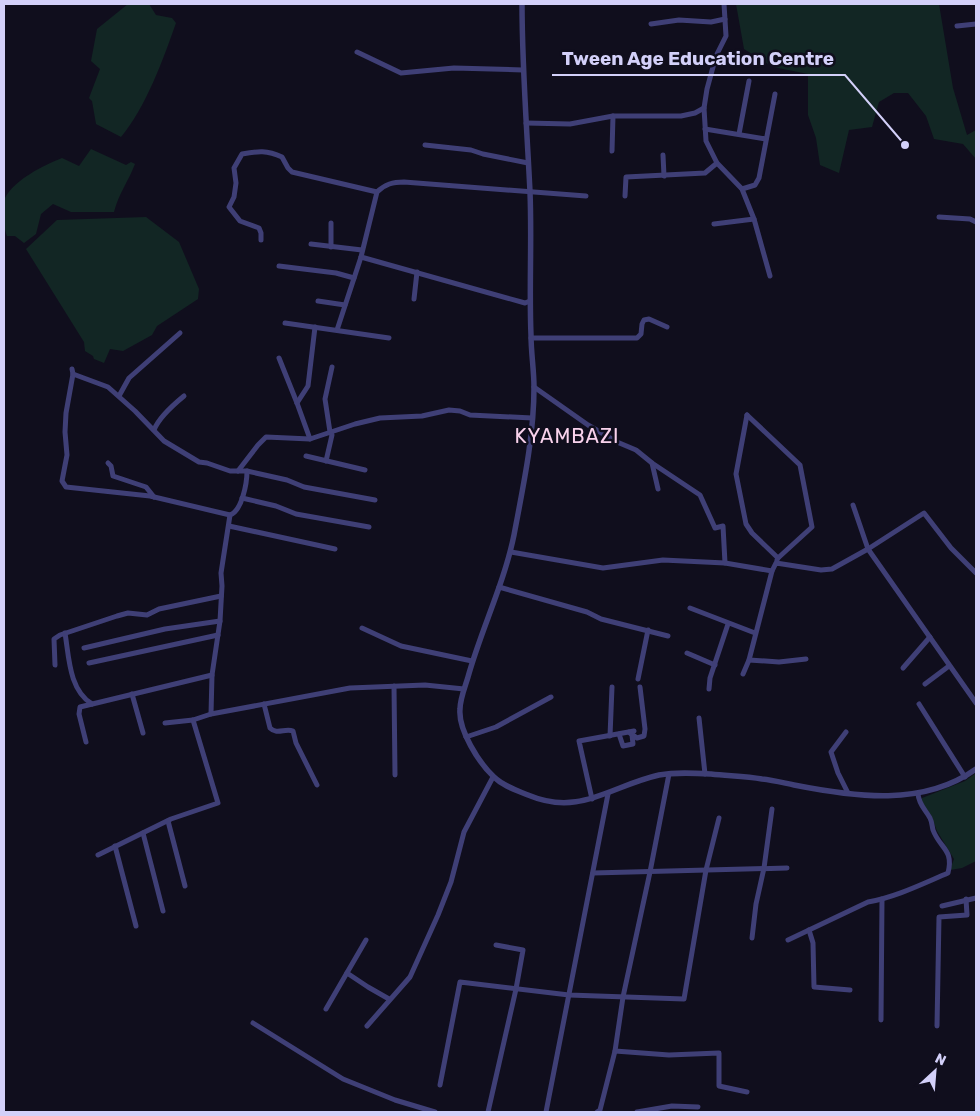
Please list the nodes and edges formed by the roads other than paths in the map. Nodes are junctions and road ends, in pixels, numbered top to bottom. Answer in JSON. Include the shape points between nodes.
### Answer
{"nodes":[{"id":1,"x":522,"y":4,"type":"edge"},
{"id":2,"x":724,"y":4,"type":"edge"},
{"id":3,"x":725,"y":19,"type":"junction"},
{"id":4,"x":651,"y":24,"type":"dead end"},
{"id":5,"x":976,"y":24,"type":"edge"},
{"id":6,"x":958,"y":26,"type":"dead end"},
{"id":7,"x":357,"y":52,"type":"dead end"},
{"id":8,"x":523,"y":70,"type":"junction"},
{"id":9,"x":748,"y":81,"type":"dead end"},
{"id":10,"x":775,"y":94,"type":"dead end"},
{"id":11,"x":704,"y":108,"type":"junction"},
{"id":12,"x":613,"y":116,"type":"junction"},
{"id":13,"x":526,"y":123,"type":"junction"},
{"id":14,"x":705,"y":129,"type":"junction"},
{"id":15,"x":739,"y":134,"type":"junction"},
{"id":16,"x":766,"y":139,"type":"junction"},
{"id":17,"x":424,"y":144,"type":"dead end"},
{"id":18,"x":612,"y":151,"type":"dead end"},
{"id":19,"x":663,"y":155,"type":"dead end"},
{"id":20,"x":528,"y":163,"type":"junction"},
{"id":21,"x":717,"y":163,"type":"junction"},
{"id":22,"x":664,"y":176,"type":"junction"},
{"id":23,"x":742,"y":189,"type":"junction"},
{"id":24,"x":377,"y":192,"type":"junction"},
{"id":25,"x":530,"y":192,"type":"junction"},
{"id":26,"x":586,"y":196,"type":"dead end"},
{"id":27,"x":625,"y":196,"type":"dead end"},
{"id":28,"x":939,"y":217,"type":"dead end"},
{"id":29,"x":754,"y":219,"type":"junction"},
{"id":30,"x":976,"y":222,"type":"edge"},
{"id":31,"x":331,"y":223,"type":"dead end"},
{"id":32,"x":714,"y":224,"type":"dead end"},
{"id":33,"x":261,"y":240,"type":"dead end"},
{"id":34,"x":311,"y":244,"type":"dead end"},
{"id":35,"x":331,"y":247,"type":"junction"},
{"id":36,"x":362,"y":250,"type":"junction"},
{"id":37,"x":361,"y":257,"type":"junction"},
{"id":38,"x":279,"y":266,"type":"dead end"},
{"id":39,"x":417,"y":272,"type":"junction"},
{"id":40,"x":770,"y":276,"type":"dead end"},
{"id":41,"x":354,"y":278,"type":"junction"},
{"id":42,"x":414,"y":298,"type":"dead end"},
{"id":43,"x":318,"y":300,"type":"dead end"},
{"id":44,"x":530,"y":301,"type":"junction"},
{"id":45,"x":345,"y":305,"type":"junction"},
{"id":46,"x":285,"y":323,"type":"dead end"},
{"id":47,"x":314,"y":327,"type":"junction"},
{"id":48,"x":667,"y":327,"type":"dead end"},
{"id":49,"x":337,"y":330,"type":"junction"},
{"id":50,"x":180,"y":333,"type":"dead end"},
{"id":51,"x":389,"y":338,"type":"dead end"},
{"id":52,"x":531,"y":338,"type":"junction"},
{"id":53,"x":279,"y":358,"type":"dead end"},
{"id":54,"x":332,"y":367,"type":"dead end"},
{"id":55,"x":534,"y":387,"type":"junction"},
{"id":56,"x":119,"y":396,"type":"junction"},
{"id":57,"x":184,"y":396,"type":"dead end"},
{"id":58,"x":298,"y":403,"type":"junction"},
{"id":59,"x":532,"y":418,"type":"junction"},
{"id":60,"x":154,"y":430,"type":"junction"},
{"id":61,"x":330,"y":432,"type":"junction"},
{"id":62,"x":310,"y":439,"type":"junction"},
{"id":63,"x":306,"y":456,"type":"dead end"},
{"id":64,"x":326,"y":461,"type":"junction"},
{"id":65,"x":108,"y":463,"type":"dead end"},
{"id":66,"x":652,"y":463,"type":"junction"},
{"id":67,"x":365,"y":470,"type":"dead end"},
{"id":68,"x":238,"y":471,"type":"junction"},
{"id":69,"x":248,"y":471,"type":"junction"},
{"id":70,"x":658,"y":489,"type":"dead end"},
{"id":71,"x":154,"y":497,"type":"junction"},
{"id":72,"x":242,"y":498,"type":"junction"},
{"id":73,"x":375,"y":500,"type":"dead end"},
{"id":74,"x":853,"y":505,"type":"dead end"},
{"id":75,"x":230,"y":515,"type":"junction"},
{"id":76,"x":229,"y":526,"type":"junction"},
{"id":77,"x":369,"y":527,"type":"dead end"},
{"id":78,"x":868,"y":549,"type":"junction"},
{"id":79,"x":335,"y":550,"type":"dead end"},
{"id":80,"x":511,"y":552,"type":"junction"},
{"id":81,"x":777,"y":561,"type":"junction"},
{"id":82,"x":725,"y":563,"type":"junction"},
{"id":83,"x":772,"y":571,"type":"junction"},
{"id":84,"x":976,"y":573,"type":"edge"},
{"id":85,"x":499,"y":587,"type":"junction"},
{"id":86,"x":221,"y":596,"type":"junction"},
{"id":87,"x":690,"y":608,"type":"dead end"},
{"id":88,"x":220,"y":621,"type":"junction"},
{"id":89,"x":728,"y":624,"type":"junction"},
{"id":90,"x":362,"y":628,"type":"dead end"},
{"id":91,"x":648,"y":630,"type":"junction"},
{"id":92,"x":65,"y":633,"type":"junction"},
{"id":93,"x":754,"y":633,"type":"junction"},
{"id":94,"x":218,"y":635,"type":"junction"},
{"id":95,"x":668,"y":636,"type":"dead end"},
{"id":96,"x":930,"y":637,"type":"junction"},
{"id":97,"x":84,"y":648,"type":"dead end"},
{"id":98,"x":687,"y":653,"type":"dead end"},
{"id":99,"x":806,"y":659,"type":"dead end"},
{"id":100,"x":749,"y":660,"type":"junction"},
{"id":101,"x":472,"y":661,"type":"junction"},
{"id":102,"x":89,"y":663,"type":"dead end"},
{"id":103,"x":55,"y":665,"type":"dead end"},
{"id":104,"x":715,"y":665,"type":"junction"},
{"id":105,"x":949,"y":666,"type":"junction"},
{"id":106,"x":903,"y":668,"type":"dead end"},
{"id":107,"x":743,"y":674,"type":"dead end"},
{"id":108,"x":212,"y":675,"type":"junction"},
{"id":109,"x":638,"y":679,"type":"dead end"},
{"id":110,"x":925,"y":684,"type":"dead end"},
{"id":111,"x":394,"y":686,"type":"junction"},
{"id":112,"x":612,"y":687,"type":"dead end"},
{"id":113,"x":640,"y":687,"type":"dead end"},
{"id":114,"x":464,"y":689,"type":"junction"},
{"id":115,"x":709,"y":689,"type":"dead end"},
{"id":116,"x":132,"y":694,"type":"junction"},
{"id":117,"x":551,"y":697,"type":"dead end"},
{"id":118,"x":92,"y":704,"type":"junction"},
{"id":119,"x":264,"y":704,"type":"junction"},
{"id":120,"x":919,"y":704,"type":"dead end"},
{"id":121,"x":976,"y":704,"type":"edge"},
{"id":122,"x":211,"y":714,"type":"junction"},
{"id":123,"x":699,"y":718,"type":"dead end"},
{"id":124,"x":193,"y":720,"type":"junction"},
{"id":125,"x":165,"y":723,"type":"dead end"},
{"id":126,"x":632,"y":732,"type":"junction"},
{"id":127,"x":846,"y":732,"type":"dead end"},
{"id":128,"x":143,"y":733,"type":"dead end"},
{"id":129,"x":619,"y":734,"type":"junction"},
{"id":130,"x":610,"y":736,"type":"junction"},
{"id":131,"x":466,"y":738,"type":"junction"},
{"id":132,"x":86,"y":742,"type":"dead end"},
{"id":133,"x":976,"y":769,"type":"edge"},
{"id":134,"x":669,"y":774,"type":"junction"},
{"id":135,"x":705,"y":774,"type":"junction"},
{"id":136,"x":395,"y":775,"type":"dead end"},
{"id":137,"x":493,"y":777,"type":"junction"},
{"id":138,"x":965,"y":777,"type":"junction"},
{"id":139,"x":317,"y":785,"type":"dead end"},
{"id":140,"x":848,"y":793,"type":"junction"},
{"id":141,"x":608,"y":794,"type":"junction"},
{"id":142,"x":918,"y":794,"type":"junction"},
{"id":143,"x":592,"y":798,"type":"junction"},
{"id":144,"x":772,"y":809,"type":"dead end"},
{"id":145,"x":719,"y":818,"type":"dead end"},
{"id":146,"x":168,"y":821,"type":"junction"},
{"id":147,"x":143,"y":833,"type":"junction"},
{"id":148,"x":115,"y":846,"type":"junction"},
{"id":149,"x":98,"y":855,"type":"dead end"},
{"id":150,"x":764,"y":868,"type":"junction"},
{"id":151,"x":786,"y":868,"type":"dead end"},
{"id":152,"x":706,"y":870,"type":"junction"},
{"id":153,"x":650,"y":872,"type":"junction"},
{"id":154,"x":593,"y":873,"type":"junction"},
{"id":155,"x":185,"y":886,"type":"dead end"},
{"id":156,"x":976,"y":898,"type":"edge"},
{"id":157,"x":882,"y":899,"type":"junction"},
{"id":158,"x":966,"y":899,"type":"junction"},
{"id":159,"x":942,"y":906,"type":"dead end"},
{"id":160,"x":164,"y":911,"type":"dead end"},
{"id":161,"x":136,"y":926,"type":"dead end"},
{"id":162,"x":809,"y":930,"type":"junction"},
{"id":163,"x":752,"y":938,"type":"dead end"},
{"id":164,"x":366,"y":940,"type":"dead end"},
{"id":165,"x":788,"y":940,"type":"dead end"},
{"id":166,"x":496,"y":945,"type":"dead end"},
{"id":167,"x":347,"y":973,"type":"junction"},
{"id":168,"x":516,"y":989,"type":"junction"},
{"id":169,"x":850,"y":990,"type":"dead end"},
{"id":170,"x":569,"y":995,"type":"junction"},
{"id":171,"x":623,"y":997,"type":"junction"},
{"id":172,"x":390,"y":999,"type":"junction"},
{"id":173,"x":326,"y":1009,"type":"dead end"},
{"id":174,"x":881,"y":1020,"type":"dead end"},
{"id":175,"x":252,"y":1022,"type":"dead end"},
{"id":176,"x":367,"y":1026,"type":"dead end"},
{"id":177,"x":937,"y":1026,"type":"dead end"},
{"id":178,"x":615,"y":1051,"type":"junction"},
{"id":179,"x":440,"y":1085,"type":"dead end"},
{"id":180,"x":747,"y":1092,"type":"dead end"},
{"id":181,"x":698,"y":1107,"type":"dead end"},
{"id":182,"x":435,"y":1112,"type":"edge"},
{"id":183,"x":488,"y":1112,"type":"edge"},
{"id":184,"x":546,"y":1112,"type":"edge"},
{"id":185,"x":596,"y":1112,"type":"edge"},
{"id":186,"x":638,"y":1112,"type":"edge"}],
"edges":[{"from":1,"to":8,"type":"street"},
{"from":2,"to":3,"type":"street"},
{"from":3,"to":4,"type":"street"},
{"from":3,"to":11,"type":"street","via":[[726,36],[716,56]]},
{"from":5,"to":6,"type":"street"},
{"from":7,"to":8,"type":"street","via":[[402,73],[454,68]]},
{"from":8,"to":13,"type":"street"},
{"from":9,"to":15,"type":"street"},
{"from":10,"to":16,"type":"street"},
{"from":11,"to":12,"type":"street","via":[[681,116]]},
{"from":11,"to":14,"type":"street"},
{"from":12,"to":13,"type":"street","via":[[570,124]]},
{"from":12,"to":18,"type":"street"},
{"from":13,"to":20,"type":"street"},
{"from":14,"to":15,"type":"street"},
{"from":14,"to":21,"type":"street","via":[[706,141]]},
{"from":15,"to":16,"type":"street"},
{"from":16,"to":23,"type":"street","via":[[759,178],[755,184]]},
{"from":17,"to":20,"type":"street","via":[[471,150]]},
{"from":19,"to":22,"type":"street"},
{"from":20,"to":25,"type":"street"},
{"from":21,"to":22,"type":"street","via":[[705,173]]},
{"from":21,"to":23,"type":"street"},
{"from":22,"to":27,"type":"street","via":[[626,176]]},
{"from":23,"to":29,"type":"street"},
{"from":24,"to":25,"type":"street","via":[[392,182],[404,182]]},
{"from":24,"to":33,"type":"street","via":[[292,172],[282,157],[271,151],[242,154],[234,168],[236,183],[229,207],[240,221],[259,228]]},
{"from":24,"to":36,"type":"street"},
{"from":25,"to":26,"type":"street"},
{"from":25,"to":44,"type":"street"},
{"from":28,"to":30,"type":"street"},
{"from":29,"to":32,"type":"street"},
{"from":29,"to":40,"type":"street"},
{"from":31,"to":35,"type":"street"},
{"from":34,"to":35,"type":"street"},
{"from":35,"to":36,"type":"street"},
{"from":36,"to":37,"type":"street"},
{"from":37,"to":39,"type":"street"},
{"from":37,"to":41,"type":"street"},
{"from":38,"to":41,"type":"street"},
{"from":39,"to":42,"type":"street"},
{"from":39,"to":44,"type":"street","via":[[525,303]]},
{"from":41,"to":45,"type":"street"},
{"from":43,"to":45,"type":"street"},
{"from":44,"to":52,"type":"street"},
{"from":45,"to":49,"type":"street"},
{"from":46,"to":47,"type":"street"},
{"from":47,"to":49,"type":"street"},
{"from":47,"to":58,"type":"street","via":[[308,386]]},
{"from":48,"to":52,"type":"street","via":[[649,319],[644,320],[637,338]]},
{"from":49,"to":51,"type":"street"},
{"from":50,"to":56,"type":"street","via":[[129,378]]},
{"from":52,"to":55,"type":"street"},
{"from":53,"to":58,"type":"street"},
{"from":54,"to":61,"type":"street","via":[[325,399]]},
{"from":55,"to":59,"type":"street"},
{"from":55,"to":66,"type":"street","via":[[588,425],[636,450]]},
{"from":56,"to":60,"type":"street"},
{"from":56,"to":71,"type":"street","via":[[108,387],[72,372],[64,432],[67,455],[63,485]]},
{"from":57,"to":60,"type":"street"},
{"from":58,"to":62,"type":"street"},
{"from":59,"to":61,"type":"street","via":[[470,415],[449,410],[422,416],[380,418]]},
{"from":59,"to":80,"type":"street"},
{"from":60,"to":68,"type":"street","via":[[168,444],[199,462]]},
{"from":61,"to":62,"type":"street"},
{"from":61,"to":64,"type":"street","via":[[332,436]]},
{"from":62,"to":68,"type":"street","via":[[266,437]]},
{"from":63,"to":64,"type":"street"},
{"from":64,"to":67,"type":"street"},
{"from":65,"to":71,"type":"street","via":[[112,466],[113,476],[146,487]]},
{"from":66,"to":70,"type":"street"},
{"from":66,"to":82,"type":"street","via":[[700,495],[715,528],[722,526]]},
{"from":68,"to":69,"type":"street"},
{"from":69,"to":72,"type":"street"},
{"from":69,"to":73,"type":"street","via":[[304,487]]},
{"from":71,"to":75,"type":"street"},
{"from":72,"to":75,"type":"street","via":[[237,510]]},
{"from":72,"to":77,"type":"street","via":[[296,514]]},
{"from":74,"to":78,"type":"street"},
{"from":75,"to":76,"type":"street"},
{"from":76,"to":79,"type":"street"},
{"from":76,"to":86,"type":"street","via":[[221,573]]},
{"from":78,"to":81,"type":"street","via":[[832,569],[821,570]]},
{"from":78,"to":84,"type":"street","via":[[924,513],[951,548]]},
{"from":78,"to":96,"type":"street"},
{"from":80,"to":82,"type":"street","via":[[603,568],[663,560]]},
{"from":80,"to":85,"type":"street"},
{"from":81,"to":81,"type":"street","via":[[746,524],[736,474],[746,415],[800,465],[812,527]]},
{"from":81,"to":83,"type":"street"},
{"from":82,"to":83,"type":"street"},
{"from":83,"to":93,"type":"street"},
{"from":85,"to":91,"type":"street"},
{"from":85,"to":101,"type":"street"},
{"from":86,"to":88,"type":"street"},
{"from":86,"to":92,"type":"street","via":[[158,609],[147,615],[128,613]]},
{"from":87,"to":89,"type":"street"},
{"from":88,"to":94,"type":"street"},
{"from":88,"to":97,"type":"street","via":[[165,629]]},
{"from":89,"to":93,"type":"street"},
{"from":89,"to":104,"type":"street"},
{"from":90,"to":101,"type":"street","via":[[401,646]]},
{"from":91,"to":95,"type":"street"},
{"from":91,"to":109,"type":"street"},
{"from":92,"to":103,"type":"street","via":[[54,639]]},
{"from":92,"to":118,"type":"street","via":[[72,678],[84,699]]},
{"from":93,"to":100,"type":"street"},
{"from":94,"to":102,"type":"street"},
{"from":94,"to":108,"type":"street"},
{"from":96,"to":105,"type":"street"},
{"from":96,"to":106,"type":"street"},
{"from":98,"to":104,"type":"street"},
{"from":99,"to":100,"type":"street","via":[[779,662]]},
{"from":100,"to":107,"type":"street"},
{"from":101,"to":114,"type":"street"},
{"from":104,"to":115,"type":"street"},
{"from":105,"to":110,"type":"street"},
{"from":105,"to":121,"type":"street"},
{"from":108,"to":116,"type":"street"},
{"from":108,"to":122,"type":"street"},
{"from":111,"to":114,"type":"street","via":[[425,684]]},
{"from":111,"to":119,"type":"street","via":[[350,688]]},
{"from":111,"to":136,"type":"street"},
{"from":112,"to":130,"type":"street"},
{"from":113,"to":126,"type":"street","via":[[644,736],[637,738]]},
{"from":114,"to":131,"type":"street","via":[[459,711]]},
{"from":116,"to":118,"type":"street"},
{"from":116,"to":128,"type":"street"},
{"from":117,"to":131,"type":"street","via":[[496,727]]},
{"from":118,"to":132,"type":"street","via":[[80,707]]},
{"from":119,"to":122,"type":"street"},
{"from":119,"to":139,"type":"street","via":[[270,728],[276,732],[293,731]]},
{"from":120,"to":138,"type":"street"},
{"from":122,"to":124,"type":"street"},
{"from":123,"to":135,"type":"street"},
{"from":124,"to":125,"type":"street"},
{"from":124,"to":146,"type":"street","via":[[218,802]]},
{"from":126,"to":129,"type":"street"},
{"from":126,"to":129,"type":"street","via":[[633,744],[623,746]]},
{"from":127,"to":140,"type":"street","via":[[831,752]]},
{"from":129,"to":130,"type":"street"},
{"from":130,"to":143,"type":"street","via":[[579,741]]},
{"from":131,"to":137,"type":"street"},
{"from":133,"to":138,"type":"street"},
{"from":134,"to":135,"type":"street"},
{"from":134,"to":141,"type":"street"},
{"from":134,"to":153,"type":"street"},
{"from":135,"to":140,"type":"street","via":[[763,779]]},
{"from":137,"to":143,"type":"street","via":[[544,802],[571,803]]},
{"from":137,"to":172,"type":"street","via":[[464,832],[451,882],[410,977]]},
{"from":138,"to":142,"type":"street"},
{"from":140,"to":142,"type":"street","via":[[879,796]]},
{"from":141,"to":143,"type":"street"},
{"from":141,"to":154,"type":"street"},
{"from":142,"to":157,"type":"street","via":[[921,807],[949,855],[948,873]]},
{"from":144,"to":150,"type":"street"},
{"from":145,"to":152,"type":"street"},
{"from":146,"to":147,"type":"street"},
{"from":146,"to":155,"type":"street"},
{"from":147,"to":148,"type":"street"},
{"from":147,"to":160,"type":"street"},
{"from":148,"to":149,"type":"street"},
{"from":148,"to":161,"type":"street"},
{"from":150,"to":151,"type":"street"},
{"from":150,"to":152,"type":"street"},
{"from":150,"to":163,"type":"street"},
{"from":152,"to":153,"type":"street"},
{"from":152,"to":171,"type":"street","via":[[684,999]]},
{"from":153,"to":154,"type":"street"},
{"from":153,"to":171,"type":"street"},
{"from":154,"to":170,"type":"street"},
{"from":156,"to":158,"type":"street"},
{"from":157,"to":162,"type":"street","via":[[868,902]]},
{"from":157,"to":174,"type":"street"},
{"from":158,"to":159,"type":"street"},
{"from":158,"to":177,"type":"street","via":[[968,915],[940,917]]},
{"from":162,"to":165,"type":"street"},
{"from":162,"to":169,"type":"street","via":[[813,944],[814,987]]},
{"from":164,"to":167,"type":"street"},
{"from":166,"to":168,"type":"street","via":[[523,950]]},
{"from":167,"to":172,"type":"street"},
{"from":167,"to":173,"type":"street"},
{"from":168,"to":170,"type":"street"},
{"from":168,"to":179,"type":"street","via":[[460,982]]},
{"from":168,"to":183,"type":"street"},
{"from":170,"to":171,"type":"street"},
{"from":170,"to":184,"type":"street"},
{"from":171,"to":178,"type":"street"},
{"from":172,"to":176,"type":"street"},
{"from":175,"to":182,"type":"street","via":[[342,1079]]},
{"from":178,"to":180,"type":"street","via":[[669,1055],[719,1053],[719,1086]]},
{"from":178,"to":185,"type":"street","via":[[600,1110]]},
{"from":181,"to":186,"type":"street","via":[[672,1106]]}]}
